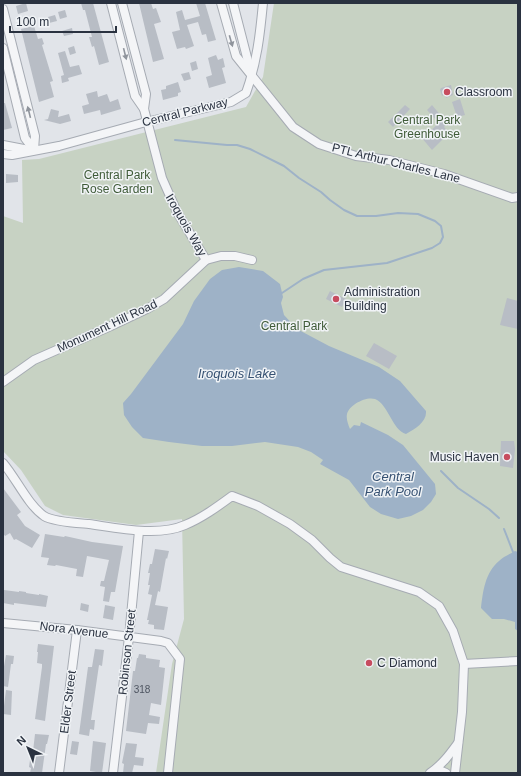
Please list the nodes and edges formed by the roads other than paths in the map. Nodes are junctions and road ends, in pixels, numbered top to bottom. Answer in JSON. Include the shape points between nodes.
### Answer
{"nodes":[{"id":1,"x":111,"y":3,"type":"edge"},
{"id":2,"x":122,"y":3,"type":"edge"},
{"id":3,"x":221,"y":3,"type":"edge"},
{"id":4,"x":233,"y":3,"type":"edge"},
{"id":5,"x":263,"y":3,"type":"edge"},
{"id":6,"x":3,"y":9,"type":"edge"},
{"id":7,"x":3,"y":48,"type":"edge"},
{"id":8,"x":252,"y":76,"type":"junction"},
{"id":9,"x":144,"y":109,"type":"junction"},
{"id":10,"x":146,"y":122,"type":"junction"},
{"id":11,"x":3,"y":145,"type":"edge"},
{"id":12,"x":34,"y":150,"type":"junction"},
{"id":13,"x":3,"y":154,"type":"edge"},
{"id":14,"x":518,"y":197,"type":"edge"},
{"id":15,"x":206,"y":260,"type":"junction"},
{"id":16,"x":252,"y":260,"type":"dead end"},
{"id":17,"x":3,"y":382,"type":"edge"},
{"id":18,"x":3,"y":463,"type":"edge"},
{"id":19,"x":139,"y":531,"type":"junction"},
{"id":20,"x":3,"y":623,"type":"edge"},
{"id":21,"x":77,"y":630,"type":"junction"},
{"id":22,"x":129,"y":638,"type":"junction"},
{"id":23,"x":518,"y":660,"type":"edge"},
{"id":24,"x":464,"y":664,"type":"junction"},
{"id":25,"x":459,"y":741,"type":"junction"},
{"id":26,"x":433,"y":771,"type":"edge"},
{"id":27,"x":59,"y":773,"type":"edge"},
{"id":28,"x":113,"y":773,"type":"edge"},
{"id":29,"x":168,"y":773,"type":"edge"},
{"id":30,"x":446,"y":773,"type":"edge"},
{"id":31,"x":455,"y":773,"type":"edge"}],
"edges":[{"from":1,"to":9,"type":"street","one_way":true,"via":[[135,96]]},
{"from":2,"to":9,"type":"street","via":[[146,94]]},
{"from":3,"to":8,"type":"street","name":"PTL Arthur Charles Lane","one_way":true,"via":[[236,56]]},
{"from":4,"to":8,"type":"street"},
{"from":5,"to":8,"type":"street","name":"Central Parkway","via":[[259,46]]},
{"from":12,"to":6,"type":"street","one_way":true,"via":[[35,136]]},
{"from":7,"to":12,"type":"street","via":[[26,138]]},
{"from":8,"to":10,"type":"street","name":"Central Parkway","via":[[246,93],[230,102]]},
{"from":8,"to":14,"type":"street","name":"PTL Arthur Charles Lane","via":[[293,126],[319,144],[356,156],[389,160],[444,174],[512,198]]},
{"from":9,"to":10,"type":"street","name":"Iroquois Way"},
{"from":10,"to":12,"type":"street","name":"Central Parkway","via":[[59,146]]},
{"from":10,"to":15,"type":"street","name":"Iroquois Way","via":[[166,191]]},
{"from":11,"to":12,"type":"street","name":"Central Parkway"},
{"from":12,"to":13,"type":"street","name":"Central Parkway","via":[[12,155]]},
{"from":15,"to":16,"type":"street","name":"Iroquois Way","via":[[221,256]]},
{"from":15,"to":17,"type":"street","name":"Monument Hill Road","via":[[164,299],[34,360]]},
{"from":18,"to":19,"type":"street","via":[[36,509],[45,517]]},
{"from":19,"to":22,"type":"street","name":"Robinson Street"},
{"from":19,"to":24,"type":"street","via":[[168,530],[184,526],[232,496],[258,506],[312,540],[341,567],[419,592],[439,606],[453,631]]},
{"from":20,"to":21,"type":"street","name":"Nora Avenue"},
{"from":21,"to":22,"type":"street","name":"Nora Avenue"},
{"from":21,"to":27,"type":"street","name":"Elder Street"},
{"from":22,"to":28,"type":"street","name":"Robinson Street"},
{"from":22,"to":29,"type":"street","name":"Nora Avenue","via":[[168,643],[180,659]]},
{"from":23,"to":24,"type":"street"},
{"from":24,"to":25,"type":"street"},
{"from":25,"to":26,"type":"street","via":[[448,757]]},
{"from":25,"to":31,"type":"street"},
{"from":26,"to":30,"type":"street"}]}
